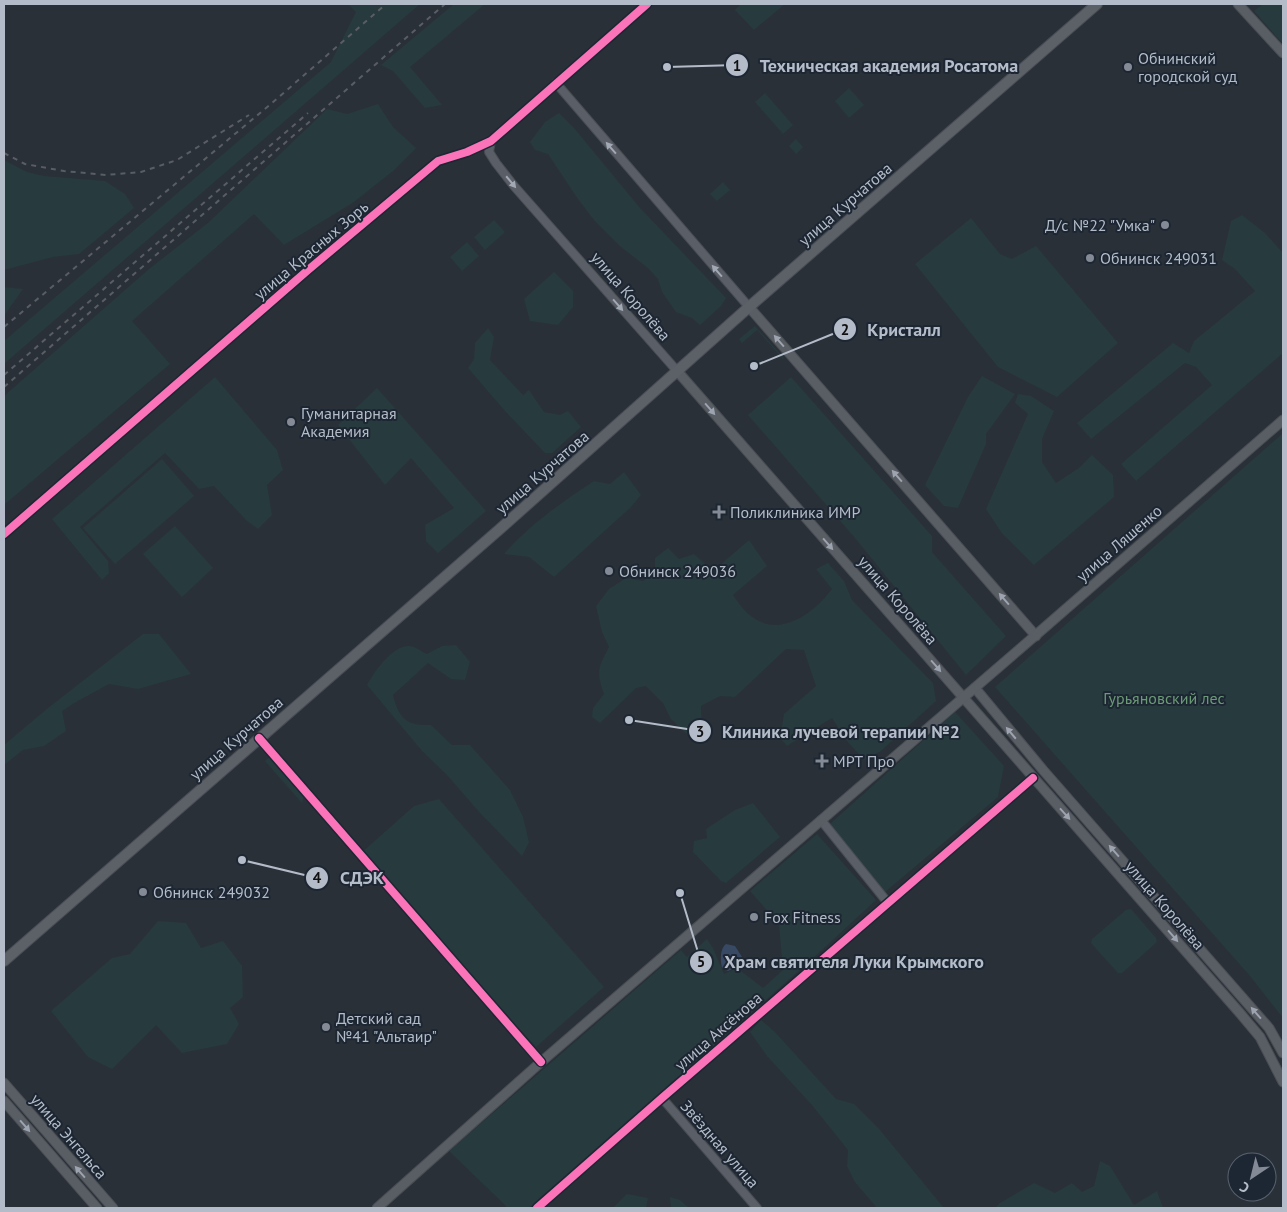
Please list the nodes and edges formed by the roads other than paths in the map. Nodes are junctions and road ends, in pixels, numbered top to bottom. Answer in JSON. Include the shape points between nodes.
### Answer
{"nodes":[{"id":1,"x":648,"y":4,"type":"edge"},
{"id":2,"x":1097,"y":4,"type":"edge"},
{"id":3,"x":1238,"y":4,"type":"edge"},
{"id":4,"x":1283,"y":53,"type":"edge"},
{"id":5,"x":556,"y":83,"type":"junction"},
{"id":6,"x":491,"y":141,"type":"junction"},
{"id":7,"x":749,"y":307,"type":"junction"},
{"id":8,"x":678,"y":372,"type":"junction"},
{"id":9,"x":1283,"y":420,"type":"edge"},
{"id":10,"x":4,"y":534,"type":"edge"},
{"id":11,"x":1036,"y":636,"type":"junction"},
{"id":12,"x":975,"y":688,"type":"junction"},
{"id":13,"x":964,"y":698,"type":"junction"},
{"id":14,"x":258,"y":738,"type":"junction"},
{"id":15,"x":1043,"y":770,"type":"junction"},
{"id":16,"x":1033,"y":778,"type":"junction"},
{"id":17,"x":821,"y":820,"type":"junction"},
{"id":18,"x":888,"y":903,"type":"junction"},
{"id":19,"x":4,"y":961,"type":"edge"},
{"id":20,"x":1283,"y":1053,"type":"edge"},
{"id":21,"x":540,"y":1062,"type":"junction"},
{"id":22,"x":1283,"y":1082,"type":"edge"},
{"id":23,"x":4,"y":1083,"type":"edge"},
{"id":24,"x":662,"y":1098,"type":"junction"},
{"id":25,"x":4,"y":1101,"type":"edge"},
{"id":26,"x":97,"y":1208,"type":"edge"},
{"id":27,"x":112,"y":1208,"type":"edge"},
{"id":28,"x":377,"y":1208,"type":"edge"},
{"id":29,"x":537,"y":1208,"type":"edge"},
{"id":30,"x":757,"y":1208,"type":"edge"}],
"edges":[{"from":1,"to":5,"type":"street","name":"улица Красных Зорь"},
{"from":2,"to":7,"type":"main road","name":"улица Курчатова"},
{"from":3,"to":4,"type":"main road"},
{"from":5,"to":6,"type":"street","name":"улица Красных Зорь"},
{"from":7,"to":5,"type":"street","one_way":true},
{"from":6,"to":8,"type":"street","name":"улица Королёва","one_way":true,"via":[[489,152],[496,163]]},
{"from":6,"to":10,"type":"street","name":"улица Красных Зорь","via":[[438,161]]},
{"from":7,"to":8,"type":"main road","name":"улица Курчатова"},
{"from":11,"to":7,"type":"main road","one_way":true},
{"from":8,"to":13,"type":"main road","name":"улица Королёва","one_way":true},
{"from":8,"to":14,"type":"main road","name":"улица Курчатова"},
{"from":9,"to":11,"type":"main road","name":"улица Ляшенко"},
{"from":11,"to":12,"type":"main road","name":"улица Ляшенко"},
{"from":12,"to":13,"type":"main road"},
{"from":15,"to":12,"type":"main road","name":"улица Королёва","one_way":true},
{"from":13,"to":16,"type":"main road","name":"улица Королёва"},
{"from":13,"to":17,"type":"main road"},
{"from":14,"to":19,"type":"main road","name":"улица Курчатова"},
{"from":14,"to":21,"type":"street"},
{"from":15,"to":16,"type":"main road","name":"улица Аксёнова"},
{"from":20,"to":15,"type":"main road","name":"улица Королёва","one_way":true,"via":[[1269,1028]]},
{"from":16,"to":18,"type":"street","name":"улица Аксёнова"},
{"from":16,"to":22,"type":"main road","name":"улица Королёва","one_way":true,"via":[[1260,1037]]},
{"from":17,"to":18,"type":"street"},
{"from":17,"to":21,"type":"main road"},
{"from":18,"to":24,"type":"street","name":"улица Аксёнова"},
{"from":21,"to":28,"type":"main road"},
{"from":27,"to":23,"type":"main road","name":"улица Энгельса","one_way":true},
{"from":24,"to":29,"type":"street","name":"улица Аксёнова"},
{"from":24,"to":30,"type":"street","name":"Звёздная улица"},
{"from":25,"to":26,"type":"main road","name":"улица Энгельса","one_way":true}]}
